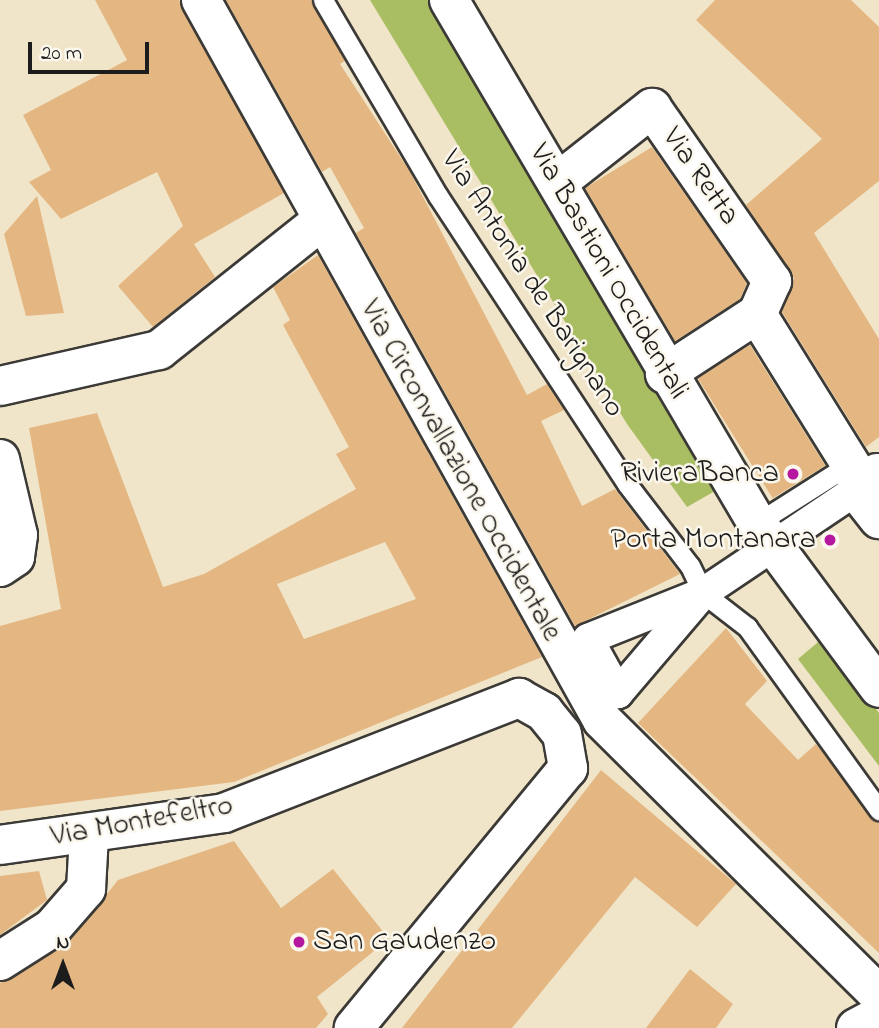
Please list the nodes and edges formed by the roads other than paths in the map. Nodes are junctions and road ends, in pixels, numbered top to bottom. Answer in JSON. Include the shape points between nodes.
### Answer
{"nodes":[{"id":1,"x":201,"y":0,"type":"edge"},
{"id":2,"x":323,"y":0,"type":"edge"},
{"id":3,"x":449,"y":0,"type":"edge"},
{"id":4,"x":558,"y":182,"type":"junction"},
{"id":5,"x":321,"y":220,"type":"junction"},
{"id":6,"x":757,"y":314,"type":"junction"},
{"id":7,"x":665,"y":374,"type":"junction"},
{"id":8,"x":0,"y":386,"type":"edge"},
{"id":9,"x":0,"y":459,"type":"edge"},
{"id":10,"x":862,"y":478,"type":"edge"},
{"id":11,"x":879,"y":519,"type":"edge"},
{"id":12,"x":764,"y":533,"type":"junction"},
{"id":13,"x":0,"y":567,"type":"edge"},
{"id":14,"x":703,"y":593,"type":"junction"},
{"id":15,"x":879,"y":688,"type":"edge"},
{"id":16,"x":610,"y":707,"type":"junction"},
{"id":17,"x":879,"y":810,"type":"edge"},
{"id":18,"x":89,"y":835,"type":"junction"},
{"id":19,"x":0,"y":845,"type":"edge"},
{"id":20,"x":0,"y":961,"type":"edge"},
{"id":21,"x":879,"y":995,"type":"edge"},
{"id":22,"x":879,"y":1016,"type":"edge"},
{"id":23,"x":354,"y":1028,"type":"edge"},
{"id":24,"x":856,"y":1028,"type":"edge"}],
"edges":[{"from":1,"to":5,"type":"street","name":"Via Circonvallazione Occidentale"},
{"from":2,"to":14,"type":"lane","name":"Via Antonia de Barignano","via":[[489,275]]},
{"from":3,"to":4,"type":"street","name":"Via Bastioni Occidentali"},
{"from":4,"to":6,"type":"street","name":"Via Retta","via":[[652,108],[772,281]]},
{"from":4,"to":7,"type":"street","name":"Via Bastioni Occidentali"},
{"from":5,"to":8,"type":"street","via":[[159,351]]},
{"from":5,"to":16,"type":"street","name":"Via Circonvallazione Occidentale"},
{"from":6,"to":7,"type":"street"},
{"from":6,"to":10,"type":"street"},
{"from":7,"to":12,"type":"street","name":"Via Bastioni Occidentali"},
{"from":9,"to":13,"type":"street","via":[[18,535],[15,557]]},
{"from":10,"to":11,"type":"street"},
{"from":10,"to":12,"type":"street"},
{"from":12,"to":14,"type":"street"},
{"from":12,"to":15,"type":"street","name":"Via Bastioni Occidentali"},
{"from":14,"to":16,"type":"street"},
{"from":14,"to":16,"type":"street","via":[[588,639]]},
{"from":14,"to":17,"type":"lane","name":"Via Antonia de Barignano","via":[[747,627]]},
{"from":16,"to":21,"type":"street","name":"Via Circonvallazione Occidentale"},
{"from":18,"to":19,"type":"street","name":"Via Montefeltro"},
{"from":18,"to":20,"type":"street","via":[[86,889],[52,928]]},
{"from":18,"to":23,"type":"street","name":"Via Montefeltro","via":[[224,813],[519,698],[544,712],[562,734],[568,768]]},
{"from":22,"to":24,"type":"street"}]}
